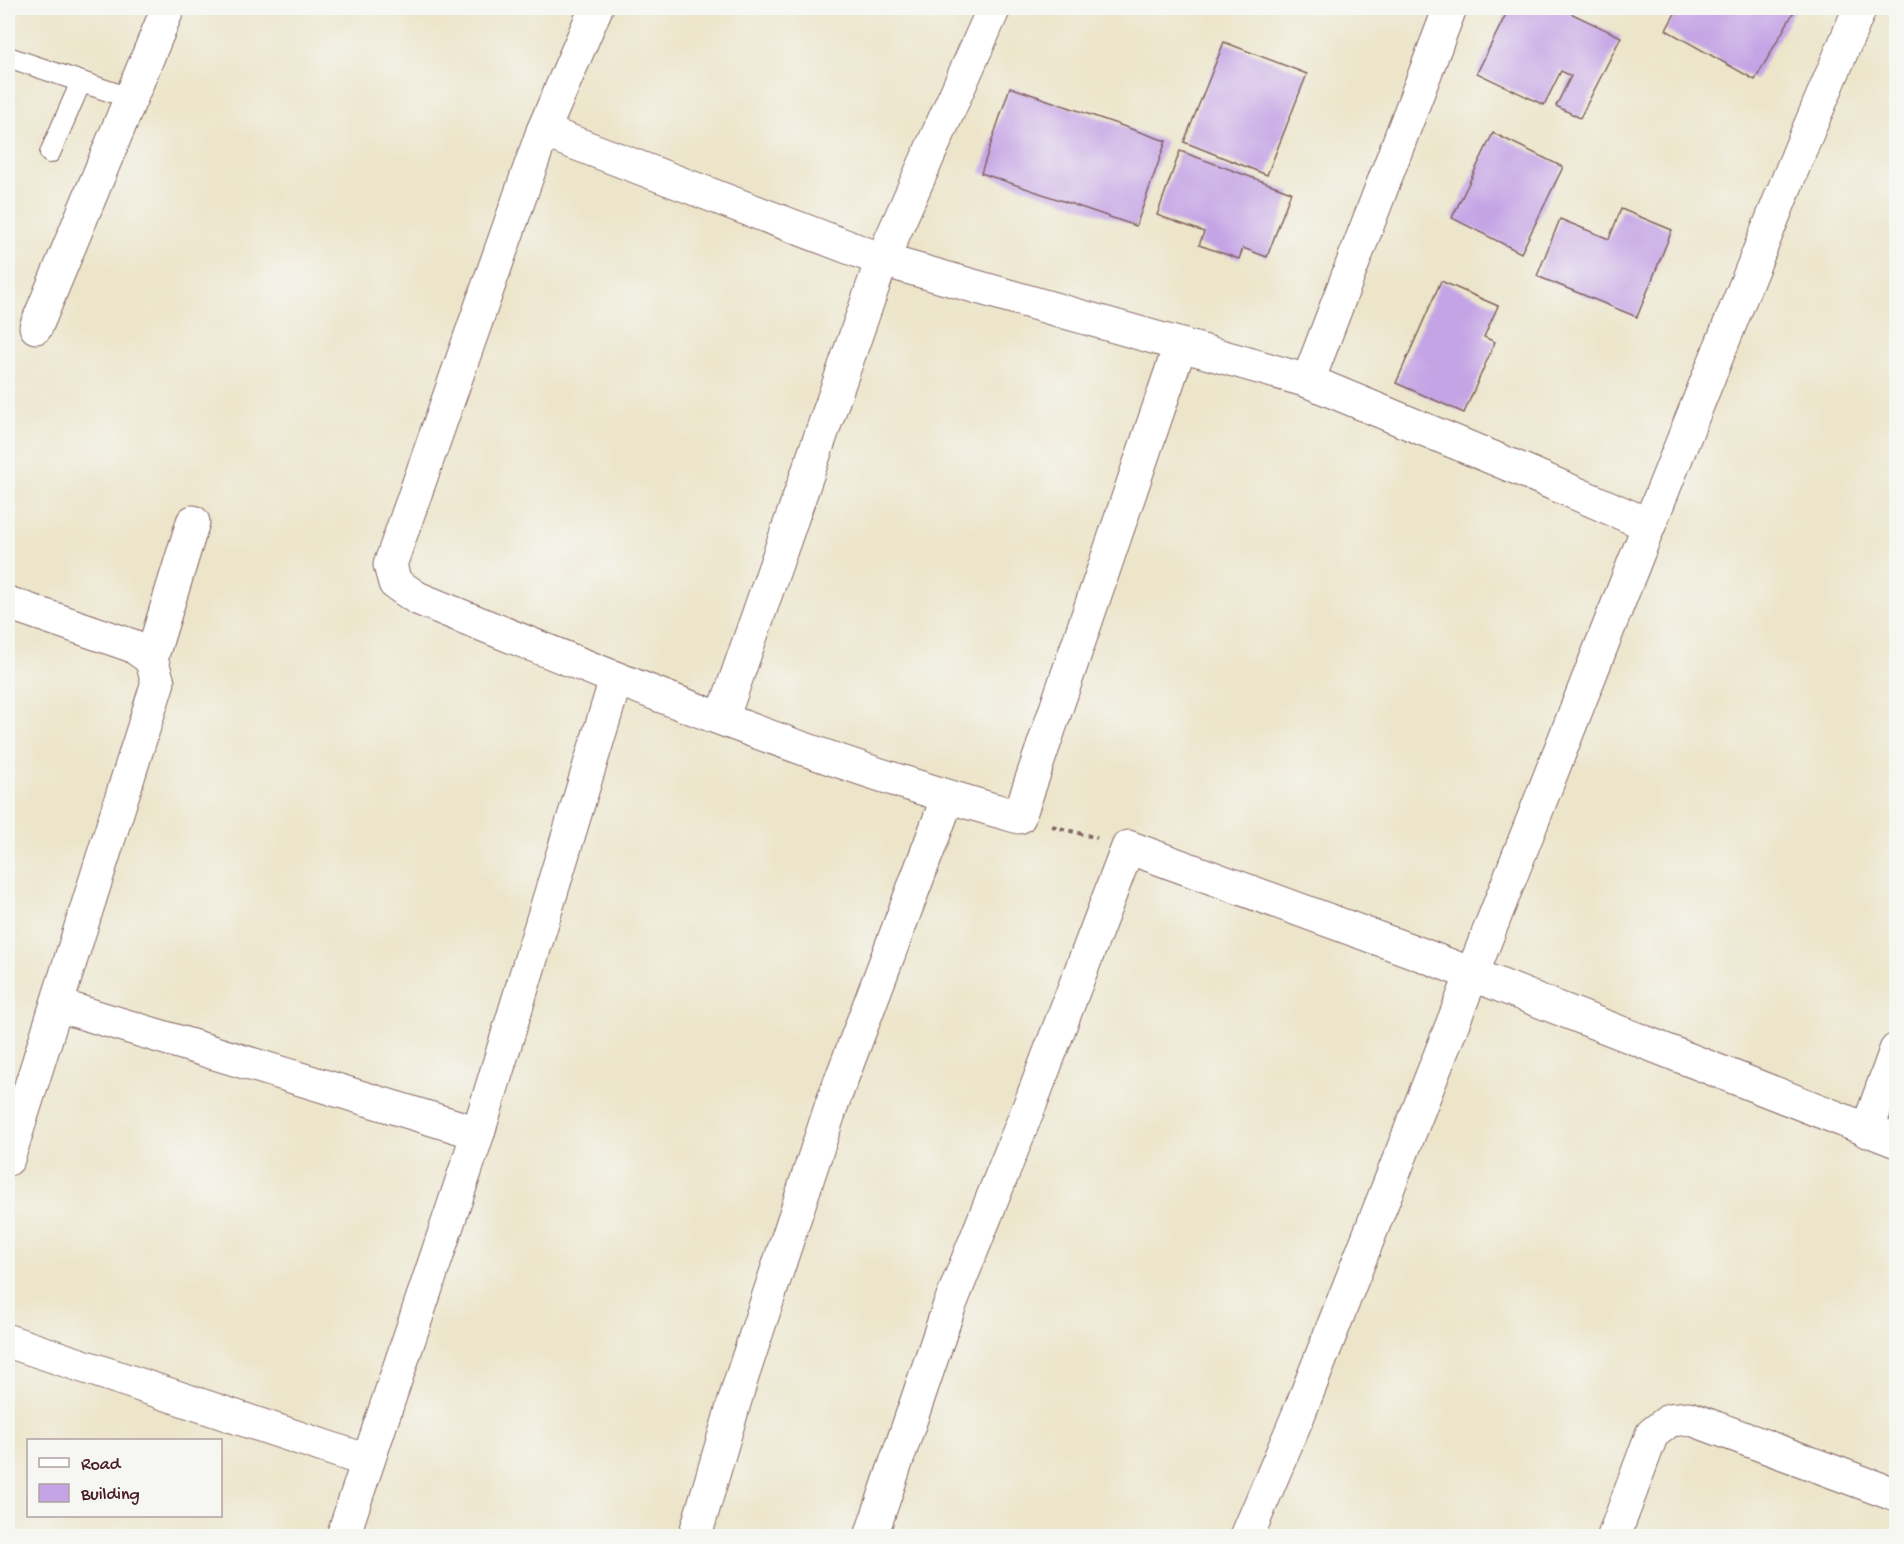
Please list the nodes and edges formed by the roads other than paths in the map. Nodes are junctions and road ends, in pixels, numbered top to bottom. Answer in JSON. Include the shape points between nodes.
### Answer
{"nodes":[{"id":1,"x":168,"y":8,"type":"edge"},
{"id":2,"x":596,"y":8,"type":"edge"},
{"id":3,"x":994,"y":8,"type":"edge"},
{"id":4,"x":1450,"y":8,"type":"edge"},
{"id":5,"x":1860,"y":8,"type":"edge"},
{"id":6,"x":8,"y":57,"type":"edge"},
{"id":7,"x":81,"y":82,"type":"junction"},
{"id":8,"x":132,"y":99,"type":"junction"},
{"id":9,"x":543,"y":131,"type":"junction"},
{"id":10,"x":50,"y":153,"type":"dead end"},
{"id":11,"x":882,"y":260,"type":"junction"},
{"id":12,"x":36,"y":327,"type":"dead end"},
{"id":13,"x":1180,"y":346,"type":"junction"},
{"id":14,"x":1308,"y":381,"type":"junction"},
{"id":15,"x":193,"y":522,"type":"dead end"},
{"id":16,"x":1649,"y":525,"type":"junction"},
{"id":17,"x":8,"y":603,"type":"edge"},
{"id":18,"x":151,"y":659,"type":"junction"},
{"id":19,"x":616,"y":679,"type":"junction"},
{"id":20,"x":722,"y":719,"type":"junction"},
{"id":21,"x":948,"y":797,"type":"junction"},
{"id":22,"x":1472,"y":974,"type":"junction"},
{"id":23,"x":57,"y":1005,"type":"junction"},
{"id":24,"x":1896,"y":1050,"type":"edge"},
{"id":25,"x":478,"y":1133,"type":"junction"},
{"id":26,"x":1882,"y":1136,"type":"edge"},
{"id":27,"x":8,"y":1159,"type":"edge"},
{"id":28,"x":8,"y":1341,"type":"edge"},
{"id":29,"x":368,"y":1461,"type":"junction"},
{"id":30,"x":1896,"y":1495,"type":"edge"},
{"id":31,"x":343,"y":1536,"type":"edge"},
{"id":32,"x":695,"y":1536,"type":"edge"},
{"id":33,"x":871,"y":1536,"type":"edge"},
{"id":34,"x":1247,"y":1536,"type":"edge"},
{"id":35,"x":1614,"y":1536,"type":"edge"}],
"edges":[{"from":1,"to":8,"type":"street"},
{"from":2,"to":9,"type":"street"},
{"from":3,"to":11,"type":"street"},
{"from":4,"to":14,"type":"street"},
{"from":5,"to":16,"type":"street"},
{"from":6,"to":7,"type":"lane"},
{"from":7,"to":8,"type":"lane"},
{"from":7,"to":10,"type":"lane"},
{"from":8,"to":12,"type":"street"},
{"from":9,"to":11,"type":"street"},
{"from":9,"to":19,"type":"street","via":[[390,565],[395,584],[417,598]]},
{"from":11,"to":13,"type":"street"},
{"from":11,"to":20,"type":"street"},
{"from":13,"to":14,"type":"street"},
{"from":13,"to":21,"type":"street","via":[[1019,817]]},
{"from":14,"to":16,"type":"street"},
{"from":15,"to":18,"type":"street"},
{"from":16,"to":22,"type":"street"},
{"from":17,"to":18,"type":"street","via":[[133,646]]},
{"from":18,"to":23,"type":"street","via":[[158,682]]},
{"from":19,"to":20,"type":"street"},
{"from":19,"to":25,"type":"street"},
{"from":20,"to":21,"type":"street"},
{"from":21,"to":32,"type":"street","via":[[832,1104],[740,1383]]},
{"from":22,"to":26,"type":"street"},
{"from":22,"to":33,"type":"street","via":[[1128,847],[949,1307]]},
{"from":22,"to":34,"type":"street"},
{"from":23,"to":25,"type":"street"},
{"from":23,"to":27,"type":"street"},
{"from":24,"to":26,"type":"street"},
{"from":25,"to":29,"type":"street"},
{"from":28,"to":29,"type":"street"},
{"from":29,"to":31,"type":"street"},
{"from":30,"to":35,"type":"street","via":[[1689,1418],[1670,1420],[1652,1434]]}]}
